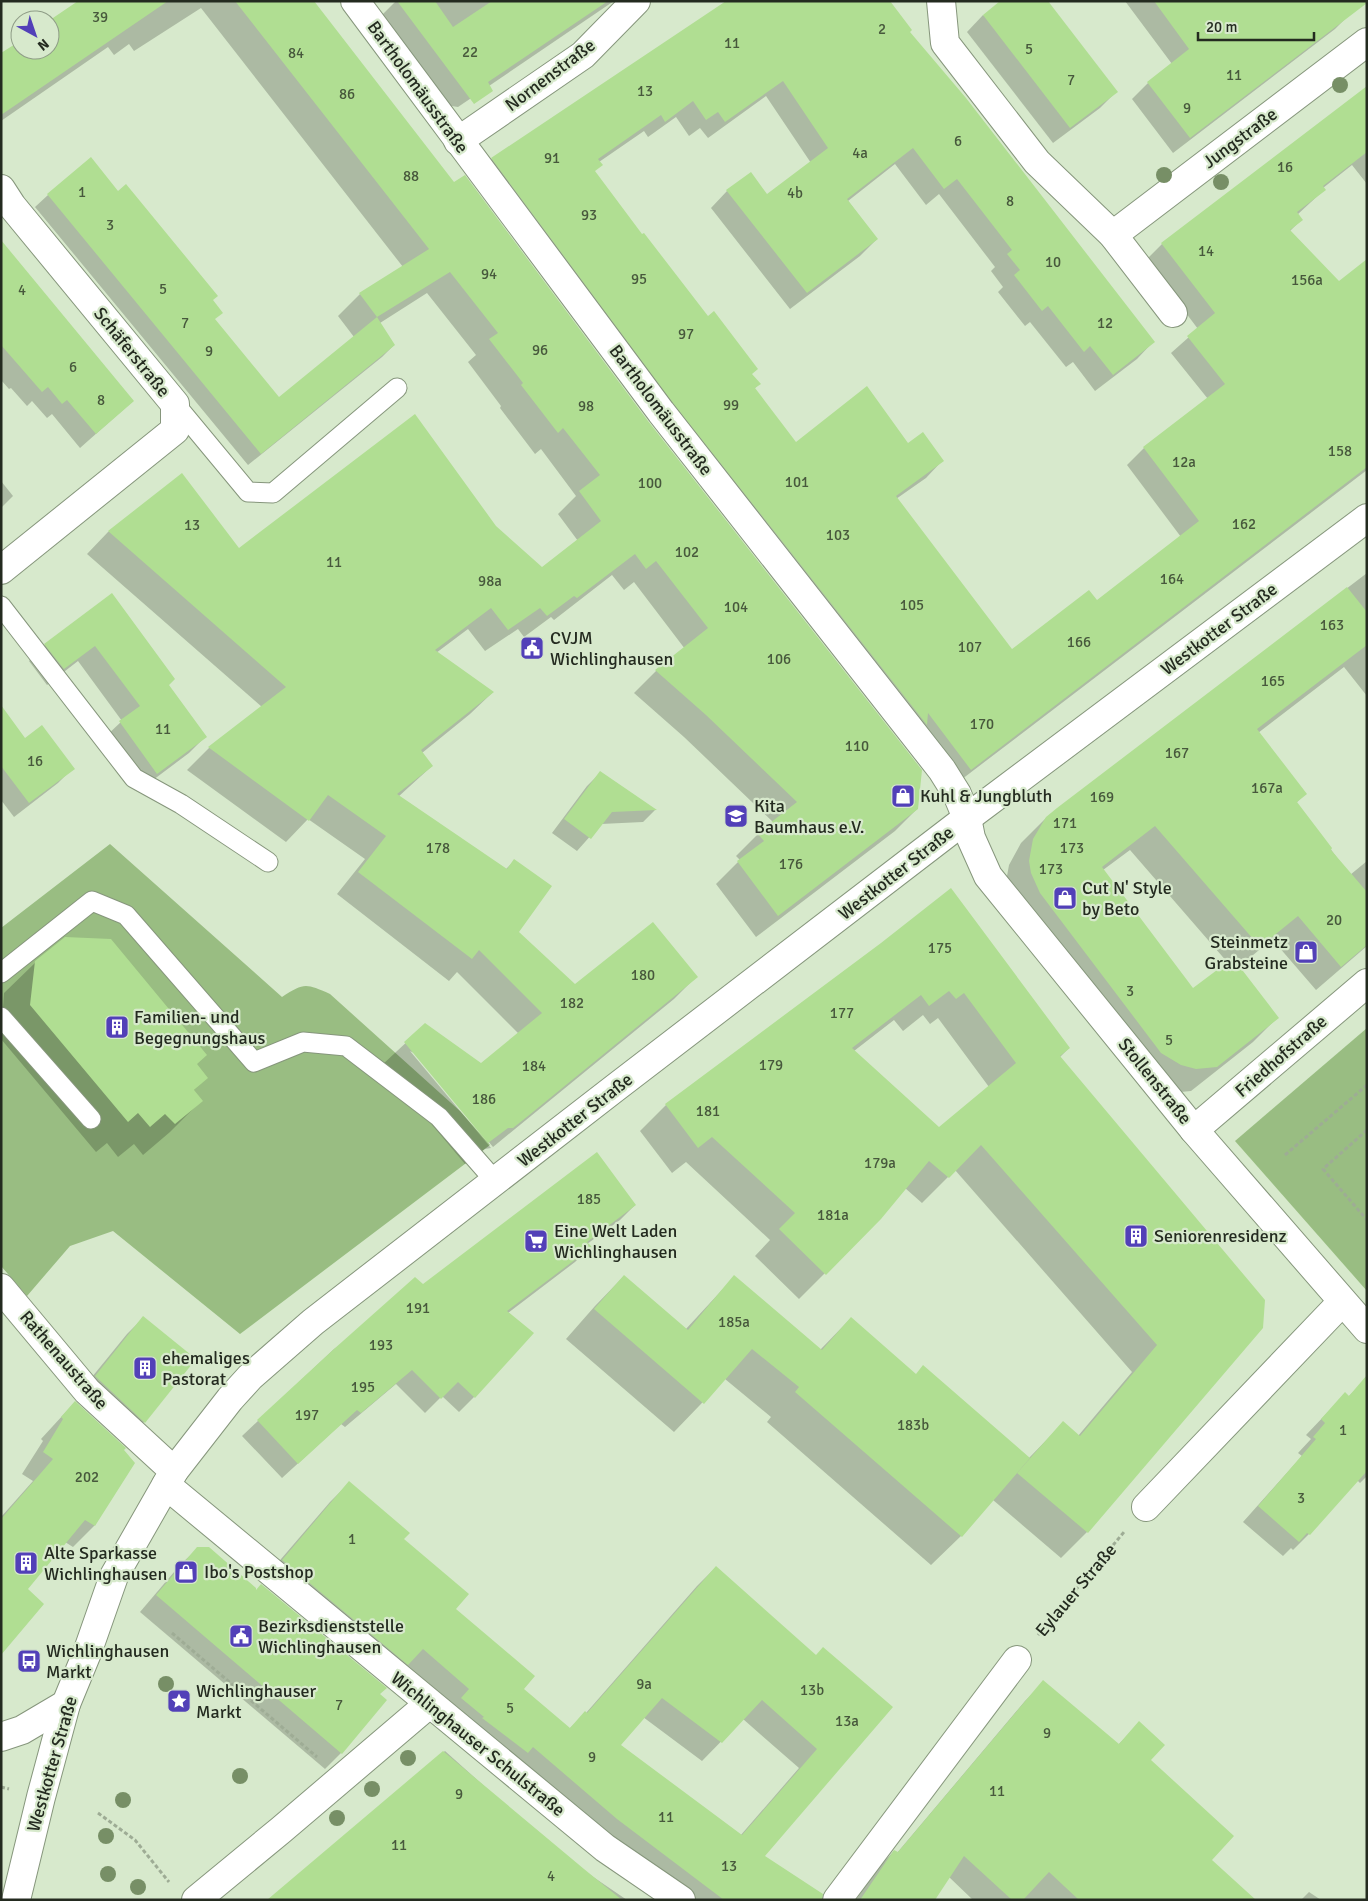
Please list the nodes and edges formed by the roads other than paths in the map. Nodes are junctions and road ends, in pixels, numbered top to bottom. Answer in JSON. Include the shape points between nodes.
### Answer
{"nodes":[{"id":1,"x":355,"y":1,"type":"edge"},
{"id":2,"x":636,"y":1,"type":"edge"},
{"id":3,"x":941,"y":1,"type":"edge"},
{"id":4,"x":1367,"y":42,"type":"edge"},
{"id":5,"x":458,"y":141,"type":"junction"},
{"id":6,"x":1,"y":189,"type":"edge"},
{"id":7,"x":1113,"y":235,"type":"junction"},
{"id":8,"x":1173,"y":313,"type":"dead end"},
{"id":9,"x":397,"y":388,"type":"dead end"},
{"id":10,"x":174,"y":404,"type":"junction"},
{"id":11,"x":1367,"y":518,"type":"edge"},
{"id":12,"x":1,"y":570,"type":"edge"},
{"id":13,"x":1,"y":606,"type":"edge"},
{"id":14,"x":967,"y":818,"type":"junction"},
{"id":15,"x":268,"y":862,"type":"dead end"},
{"id":16,"x":1,"y":973,"type":"edge"},
{"id":17,"x":1367,"y":983,"type":"edge"},
{"id":18,"x":1,"y":1017,"type":"edge"},
{"id":19,"x":91,"y":1119,"type":"dead end"},
{"id":20,"x":1194,"y":1130,"type":"junction"},
{"id":21,"x":496,"y":1182,"type":"junction"},
{"id":22,"x":1,"y":1288,"type":"edge"},
{"id":23,"x":1342,"y":1302,"type":"junction"},
{"id":24,"x":1367,"y":1329,"type":"edge"},
{"id":25,"x":170,"y":1478,"type":"junction"},
{"id":26,"x":1146,"y":1507,"type":"road end"},
{"id":27,"x":1017,"y":1660,"type":"road end"},
{"id":28,"x":66,"y":1704,"type":"junction"},
{"id":29,"x":429,"y":1704,"type":"junction"},
{"id":30,"x":1,"y":1737,"type":"edge"},
{"id":31,"x":1,"y":1896,"type":"edge"},
{"id":32,"x":4,"y":1900,"type":"edge"},
{"id":33,"x":16,"y":1900,"type":"edge"},
{"id":34,"x":196,"y":1900,"type":"edge"},
{"id":35,"x":681,"y":1900,"type":"edge"},
{"id":36,"x":837,"y":1900,"type":"edge"}],
"edges":[{"from":1,"to":5,"type":"street","name":"Bartholomäusstraße"},
{"from":2,"to":5,"type":"street","name":"Nornenstraße","via":[[583,55]]},
{"from":3,"to":7,"type":"street","via":[[945,44],[1037,162]]},
{"from":4,"to":7,"type":"street","name":"Jungstraße"},
{"from":5,"to":14,"type":"street","name":"Bartholomäusstraße","via":[[661,412],[942,770]]},
{"from":6,"to":10,"type":"street","name":"Schäferstraße"},
{"from":7,"to":8,"type":"street"},
{"from":9,"to":10,"type":"lane","via":[[273,493],[248,492]]},
{"from":10,"to":12,"type":"street","name":"Schäferstraße","via":[[175,430]]},
{"from":11,"to":14,"type":"street","name":"Westkotter Straße"},
{"from":13,"to":15,"type":"lane","via":[[134,778],[181,804]]},
{"from":14,"to":20,"type":"street","name":"Stollenstraße","via":[[988,876]]},
{"from":14,"to":21,"type":"street","name":"Westkotter Straße"},
{"from":16,"to":21,"type":"lane","via":[[92,901],[126,915],[254,1062],[303,1042],[346,1046],[439,1117]]},
{"from":17,"to":20,"type":"street","name":"Friedhofstraße"},
{"from":18,"to":19,"type":"lane"},
{"from":20,"to":23,"type":"street","name":"Stollenstraße"},
{"from":21,"to":25,"type":"street","name":"Westkotter Straße","via":[[314,1322],[250,1377]]},
{"from":22,"to":25,"type":"street","name":"Rathenaustraße","via":[[88,1391]]},
{"from":23,"to":24,"type":"street","name":"Stollenstraße"},
{"from":23,"to":26,"type":"street"},
{"from":25,"to":28,"type":"street","name":"Westkotter Straße","via":[[114,1576]]},
{"from":25,"to":29,"type":"street","name":"Wichlinghauser Schulstraße"},
{"from":27,"to":36,"type":"street"},
{"from":28,"to":30,"type":"street","via":[[22,1730]]},
{"from":28,"to":33,"type":"street","name":"Westkotter Straße"},
{"from":29,"to":34,"type":"street"},
{"from":29,"to":35,"type":"street","name":"Wichlinghauser Schulstraße","via":[[605,1848]]},
{"from":31,"to":32,"type":"street"}]}
